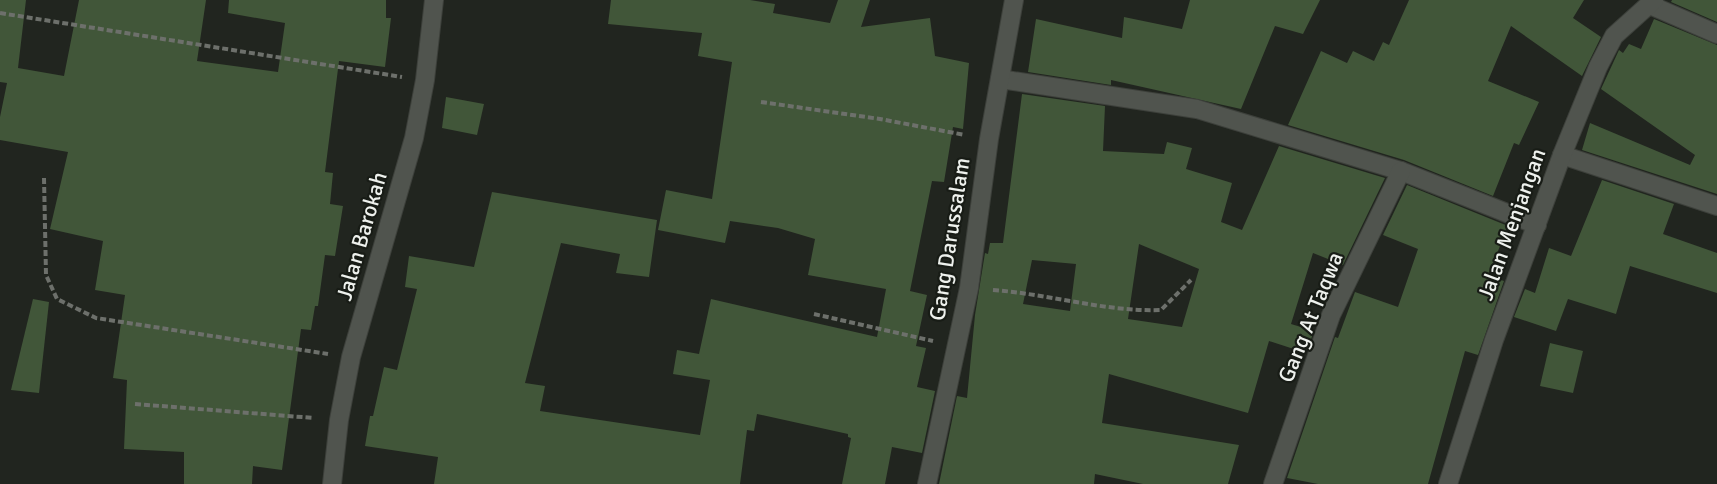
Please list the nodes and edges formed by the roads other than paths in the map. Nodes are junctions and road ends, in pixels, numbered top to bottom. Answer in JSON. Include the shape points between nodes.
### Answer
{"nodes":[{"id":1,"x":434,"y":0,"type":"edge"},
{"id":2,"x":1014,"y":0,"type":"edge"},
{"id":3,"x":1652,"y":2,"type":"edge"},
{"id":4,"x":1717,"y":34,"type":"edge"},
{"id":5,"x":1000,"y":79,"type":"junction"},
{"id":6,"x":1562,"y":155,"type":"junction"},
{"id":7,"x":1401,"y":171,"type":"junction"},
{"id":8,"x":1717,"y":206,"type":"edge"},
{"id":9,"x":1537,"y":225,"type":"junction"},
{"id":10,"x":332,"y":484,"type":"edge"},
{"id":11,"x":927,"y":484,"type":"edge"},
{"id":12,"x":1273,"y":484,"type":"edge"},
{"id":13,"x":1448,"y":484,"type":"edge"}],
"edges":[{"from":1,"to":10,"type":"street","name":"Jalan Barokah","via":[[414,138],[351,357]]},
{"from":2,"to":5,"type":"street","name":"Gang Darussalam"},
{"from":3,"to":4,"type":"street"},
{"from":3,"to":6,"type":"street","name":"Jalan Menjangan","via":[[1614,36]]},
{"from":5,"to":7,"type":"street","via":[[1197,109]]},
{"from":5,"to":11,"type":"street","name":"Gang Darussalam","via":[[969,288]]},
{"from":6,"to":8,"type":"street"},
{"from":6,"to":9,"type":"street","name":"Jalan Menjangan"},
{"from":7,"to":9,"type":"street"},
{"from":7,"to":12,"type":"street","name":"Gang At Taqwa","via":[[1331,315]]},
{"from":9,"to":13,"type":"street","name":"Jalan Menjangan","via":[[1494,340]]}]}
